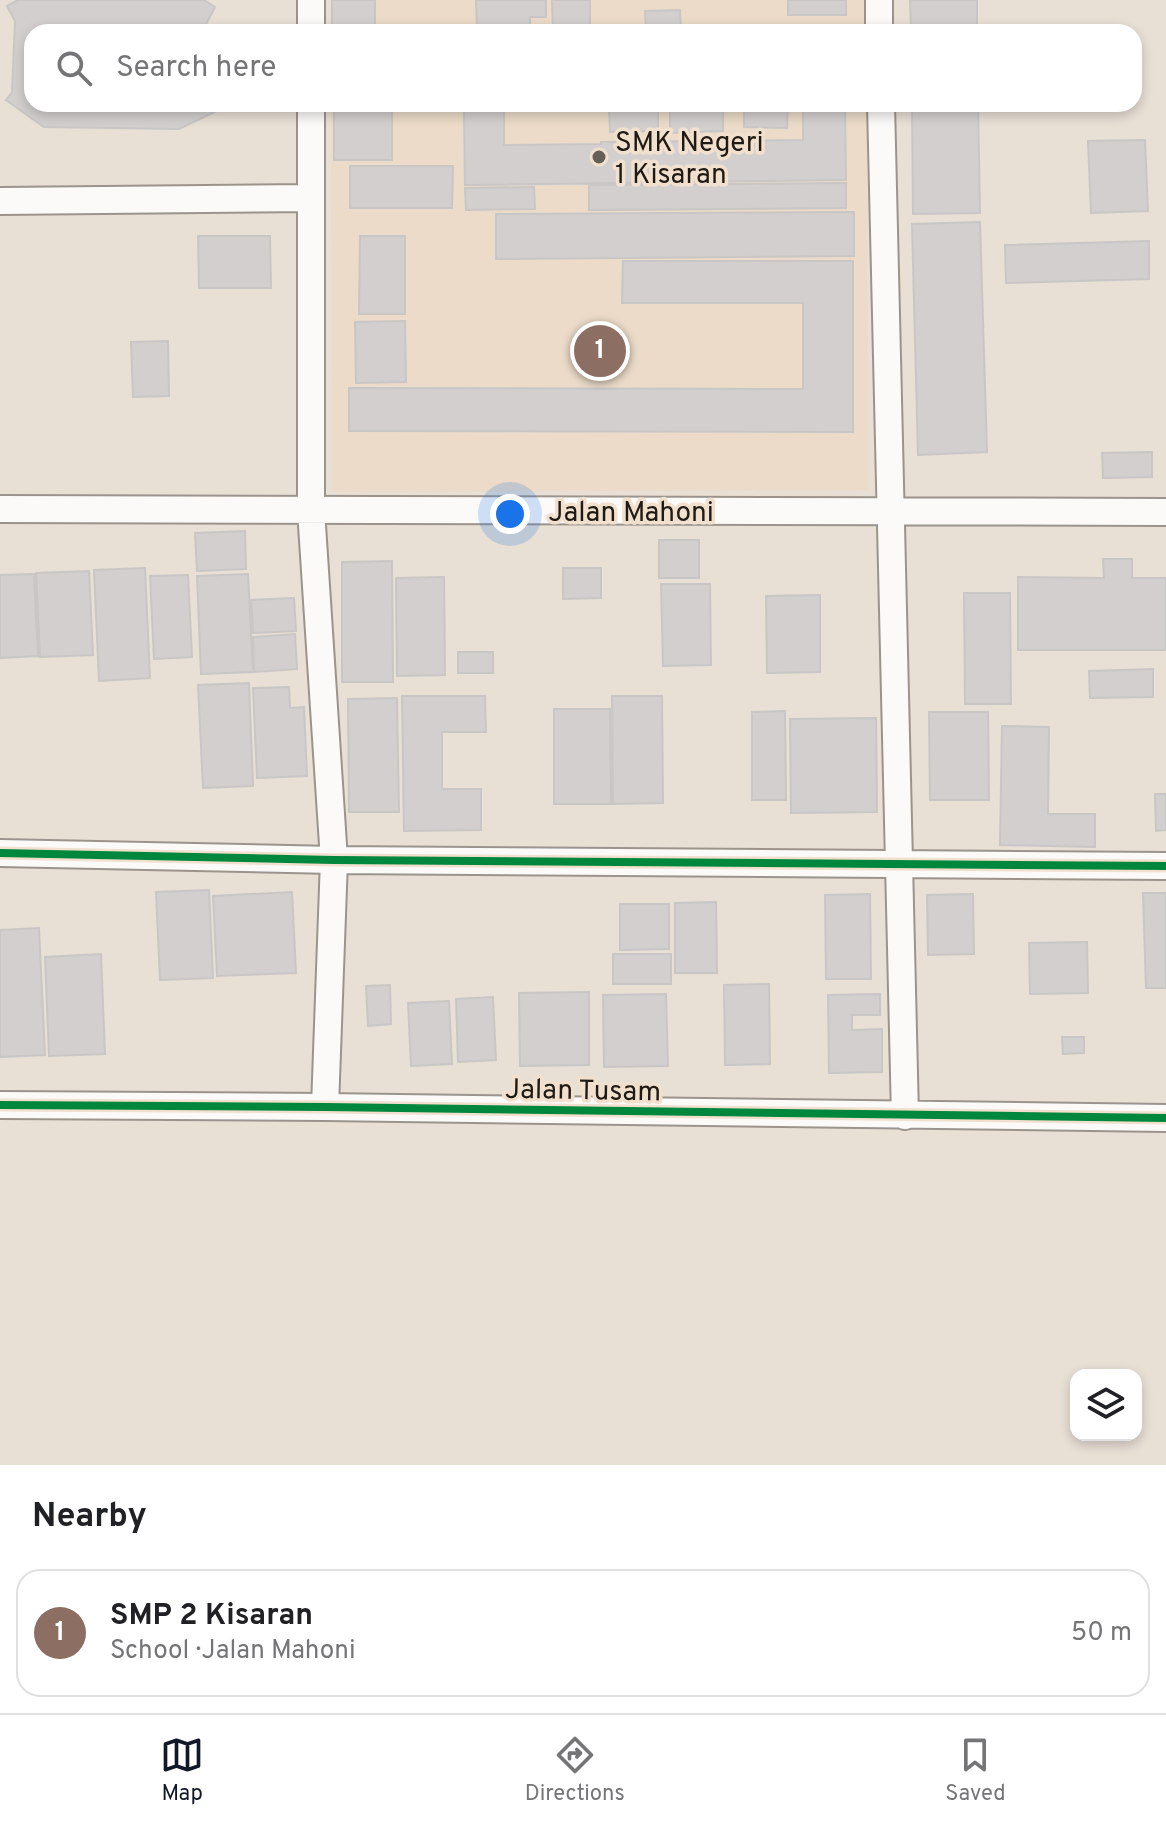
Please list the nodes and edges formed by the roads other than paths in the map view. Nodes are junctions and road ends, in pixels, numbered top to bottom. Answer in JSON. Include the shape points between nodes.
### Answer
{"nodes":[{"id":1,"x":311,"y":0,"type":"edge"},
{"id":2,"x":879,"y":0,"type":"edge"},
{"id":3,"x":311,"y":24,"type":"edge"},
{"id":4,"x":879,"y":24,"type":"edge"},
{"id":5,"x":311,"y":112,"type":"edge"},
{"id":6,"x":881,"y":112,"type":"edge"},
{"id":7,"x":311,"y":198,"type":"junction"},
{"id":8,"x":0,"y":201,"type":"edge"},
{"id":9,"x":0,"y":509,"type":"edge"},
{"id":10,"x":311,"y":510,"type":"junction"},
{"id":11,"x":890,"y":511,"type":"junction"},
{"id":12,"x":1166,"y":512,"type":"edge"},
{"id":13,"x":0,"y":853,"type":"edge"},
{"id":14,"x":334,"y":860,"type":"junction"},
{"id":15,"x":899,"y":863,"type":"junction"},
{"id":16,"x":1166,"y":866,"type":"edge"},
{"id":17,"x":0,"y":1105,"type":"edge"},
{"id":18,"x":325,"y":1107,"type":"junction"},
{"id":19,"x":905,"y":1116,"type":"junction"},
{"id":20,"x":1166,"y":1118,"type":"edge"}],
"edges":[{"from":1,"to":3,"type":"street"},
{"from":2,"to":4,"type":"street"},
{"from":5,"to":7,"type":"street"},
{"from":6,"to":11,"type":"street"},
{"from":7,"to":8,"type":"street"},
{"from":7,"to":10,"type":"street"},
{"from":9,"to":10,"type":"street","name":"Jalan Mahoni"},
{"from":10,"to":11,"type":"street","name":"Jalan Mahoni"},
{"from":10,"to":14,"type":"street"},
{"from":11,"to":12,"type":"street","name":"Jalan Mahoni"},
{"from":11,"to":15,"type":"street"},
{"from":13,"to":14,"type":"street"},
{"from":14,"to":15,"type":"street"},
{"from":14,"to":18,"type":"street"},
{"from":15,"to":16,"type":"street"},
{"from":15,"to":19,"type":"street"},
{"from":17,"to":18,"type":"street","name":"Jalan Tusam"},
{"from":18,"to":19,"type":"street","name":"Jalan Tusam"},
{"from":19,"to":20,"type":"street","name":"Jalan Tusam"}]}
